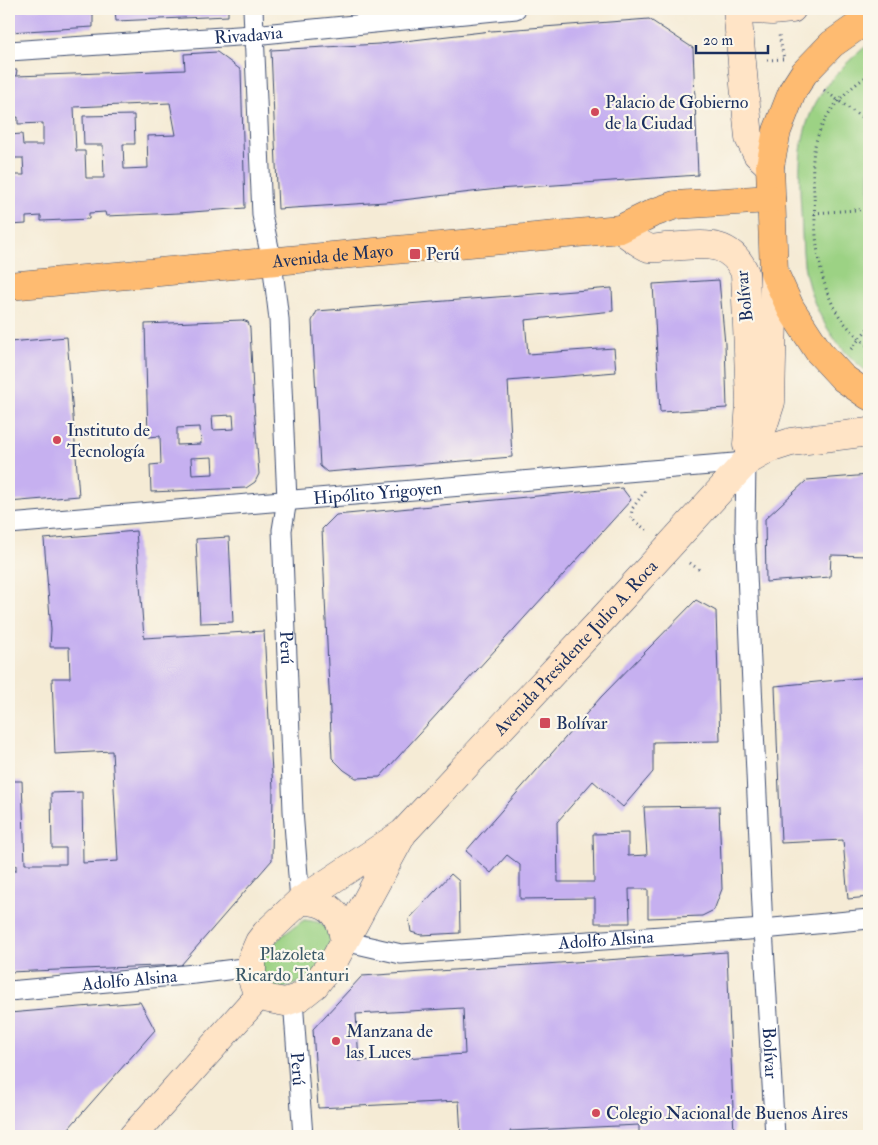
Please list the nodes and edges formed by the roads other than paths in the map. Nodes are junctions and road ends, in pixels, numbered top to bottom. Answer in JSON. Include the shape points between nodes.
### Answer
{"nodes":[{"id":1,"x":253,"y":9,"type":"edge"},
{"id":2,"x":516,"y":9,"type":"edge"},
{"id":3,"x":737,"y":9,"type":"edge"},
{"id":4,"x":869,"y":18,"type":"edge"},
{"id":5,"x":785,"y":19,"type":"edge"},
{"id":6,"x":253,"y":35,"type":"junction"},
{"id":7,"x":9,"y":51,"type":"edge"},
{"id":8,"x":770,"y":166,"type":"junction"},
{"id":9,"x":771,"y":199,"type":"junction"},
{"id":10,"x":620,"y":229,"type":"junction"},
{"id":11,"x":272,"y":262,"type":"junction"},
{"id":12,"x":774,"y":272,"type":"junction"},
{"id":13,"x":9,"y":286,"type":"edge"},
{"id":14,"x":869,"y":396,"type":"edge"},
{"id":15,"x":869,"y":432,"type":"edge"},
{"id":16,"x":746,"y":462,"type":"junction"},
{"id":17,"x":287,"y":500,"type":"junction"},
{"id":18,"x":9,"y":524,"type":"edge"},
{"id":19,"x":403,"y":834,"type":"junction"},
{"id":20,"x":300,"y":902,"type":"junction"},
{"id":21,"x":869,"y":919,"type":"edge"},
{"id":22,"x":763,"y":929,"type":"junction"},
{"id":23,"x":344,"y":941,"type":"junction"},
{"id":24,"x":251,"y":967,"type":"junction"},
{"id":25,"x":9,"y":991,"type":"edge"},
{"id":26,"x":260,"y":994,"type":"junction"},
{"id":27,"x":293,"y":1000,"type":"junction"},
{"id":28,"x":133,"y":1136,"type":"edge"},
{"id":29,"x":303,"y":1136,"type":"edge"},
{"id":30,"x":775,"y":1136,"type":"edge"}],
"edges":[{"from":1,"to":6,"type":"street","name":"Perú"},
{"from":2,"to":6,"type":"street","name":"Rivadavia"},
{"from":3,"to":5,"type":"main road","via":[[772,11]]},
{"from":3,"to":8,"type":"main road","via":[[749,138],[757,154]]},
{"from":4,"to":8,"type":"main road","name":"Bolívar","via":[[832,44],[793,90],[777,131]]},
{"from":6,"to":7,"type":"street","name":"Rivadavia"},
{"from":6,"to":11,"type":"street","name":"Perú","via":[[262,215]]},
{"from":8,"to":9,"type":"main road","name":"Bolívar"},
{"from":9,"to":10,"type":"main road","name":"Avenida de Mayo","via":[[675,205]]},
{"from":9,"to":12,"type":"main road","name":"Bolívar"},
{"from":10,"to":11,"type":"main road","name":"Avenida de Mayo"},
{"from":10,"to":16,"type":"main road","name":"Bolívar","via":[[649,248],[722,248],[740,261],[745,273],[750,403]]},
{"from":11,"to":13,"type":"main road","name":"Avenida de Mayo"},
{"from":11,"to":17,"type":"street","name":"Perú","via":[[280,319]]},
{"from":12,"to":14,"type":"main road","name":"Bolívar","via":[[791,309],[819,352],[843,378]]},
{"from":12,"to":16,"type":"main road","name":"Bolívar","via":[[771,402]]},
{"from":15,"to":16,"type":"main road","via":[[791,442],[769,449]]},
{"from":16,"to":17,"type":"street","name":"Hipólito Yrigoyen"},
{"from":16,"to":19,"type":"main road","name":"Avenida Presidente Julio A. Roca"},
{"from":16,"to":22,"type":"street","name":"Bolívar","via":[[744,529]]},
{"from":17,"to":18,"type":"street","name":"Hipólito Yrigoyen"},
{"from":17,"to":20,"type":"street","name":"Perú","via":[[282,530],[293,811]]},
{"from":19,"to":20,"type":"main road","name":"Avenida Presidente Julio A. Roca"},
{"from":19,"to":23,"type":"main road","name":"Avenida Presidente Julio A. Roca"},
{"from":20,"to":23,"type":"main road","via":[[318,902],[329,907],[340,920]]},
{"from":20,"to":24,"type":"main road","name":"Avenida Presidente Julio A. Roca","via":[[259,942]]},
{"from":21,"to":22,"type":"street","name":"Adolfo Alsina"},
{"from":22,"to":23,"type":"street","name":"Adolfo Alsina","via":[[401,954]]},
{"from":22,"to":30,"type":"street","name":"Bolívar"},
{"from":23,"to":27,"type":"main road","name":"Avenida Presidente Julio A. Roca","via":[[315,985]]},
{"from":24,"to":25,"type":"street","name":"Adolfo Alsina"},
{"from":24,"to":26,"type":"main road","via":[[252,979]]},
{"from":26,"to":27,"type":"main road","via":[[277,1001]]},
{"from":26,"to":28,"type":"main road"},
{"from":27,"to":29,"type":"street","name":"Perú"}]}
